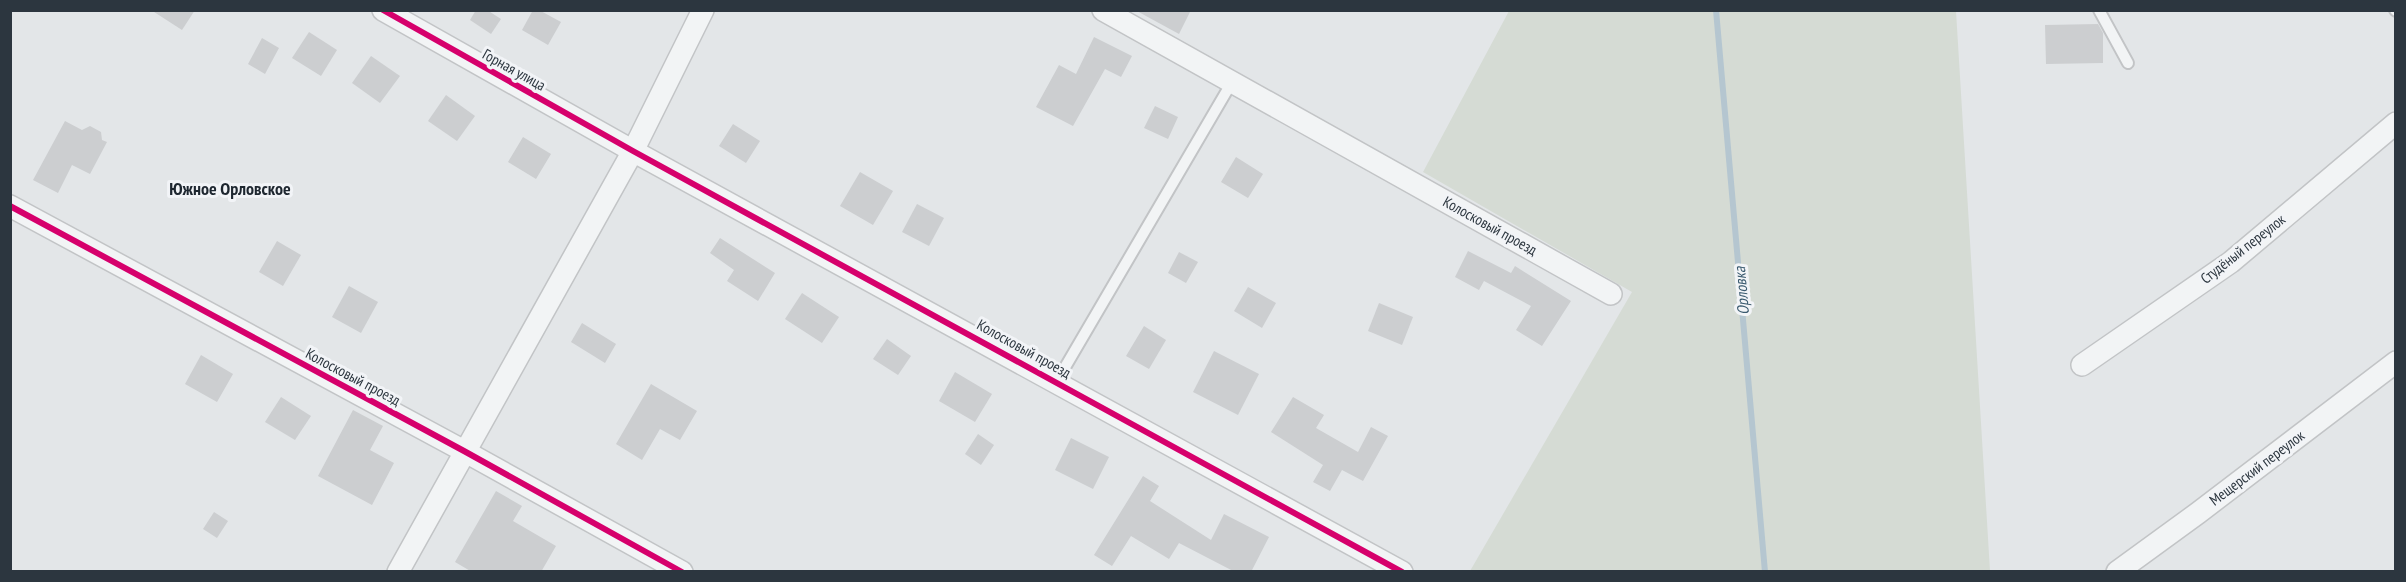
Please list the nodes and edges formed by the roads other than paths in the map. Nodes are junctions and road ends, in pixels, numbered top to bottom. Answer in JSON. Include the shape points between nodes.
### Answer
{"nodes":[{"id":1,"x":383,"y":10,"type":"edge"},
{"id":2,"x":703,"y":10,"type":"edge"},
{"id":3,"x":2098,"y":10,"type":"edge"},
{"id":4,"x":1113,"y":13,"type":"edge"},
{"id":5,"x":2128,"y":63,"type":"dead end"},
{"id":6,"x":1232,"y":82,"type":"junction"},
{"id":7,"x":2396,"y":123,"type":"edge"},
{"id":8,"x":633,"y":151,"type":"junction"},
{"id":9,"x":10,"y":206,"type":"edge"},
{"id":10,"x":1611,"y":294,"type":"dead end"},
{"id":11,"x":2396,"y":362,"type":"edge"},
{"id":12,"x":2082,"y":365,"type":"dead end"},
{"id":13,"x":1057,"y":381,"type":"junction"},
{"id":14,"x":464,"y":451,"type":"junction"},
{"id":15,"x":398,"y":572,"type":"edge"},
{"id":16,"x":682,"y":572,"type":"edge"},
{"id":17,"x":1402,"y":572,"type":"edge"},
{"id":18,"x":2117,"y":572,"type":"edge"}],
"edges":[{"from":1,"to":8,"type":"street","name":"Горная улица"},
{"from":2,"to":8,"type":"street"},
{"from":3,"to":5,"type":"lane"},
{"from":4,"to":6,"type":"street","name":"Колосковый проезд"},
{"from":6,"to":10,"type":"street","name":"Колосковый проезд"},
{"from":6,"to":13,"type":"lane"},
{"from":7,"to":12,"type":"street","name":"Студёный переулок","via":[[2230,262]]},
{"from":8,"to":13,"type":"street","name":"Колосковый проезд"},
{"from":8,"to":14,"type":"street"},
{"from":9,"to":14,"type":"street","name":"Колосковый проезд"},
{"from":11,"to":18,"type":"street","name":"Мещерский переулок"},
{"from":13,"to":17,"type":"street","name":"Колосковый проезд"},
{"from":14,"to":15,"type":"street"},
{"from":14,"to":16,"type":"street","name":"Колосковый проезд"}]}
